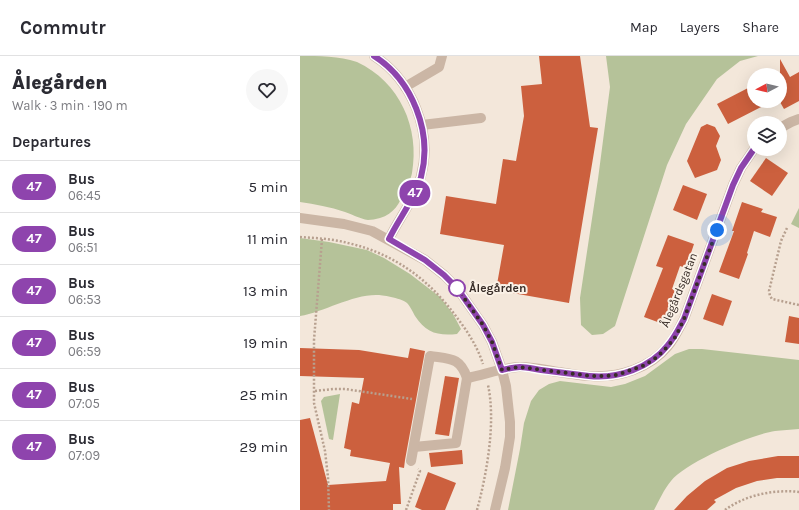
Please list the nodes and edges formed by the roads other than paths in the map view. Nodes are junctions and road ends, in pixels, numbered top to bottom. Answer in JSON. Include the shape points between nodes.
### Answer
{"nodes":[{"id":1,"x":374,"y":56,"type":"edge"},
{"id":2,"x":442,"y":56,"type":"edge"},
{"id":3,"x":405,"y":87,"type":"junction"},
{"id":4,"x":481,"y":118,"type":"dead end"},
{"id":5,"x":799,"y":119,"type":"edge"},
{"id":6,"x":787,"y":124,"type":"edge"},
{"id":7,"x":422,"y":125,"type":"junction"},
{"id":8,"x":749,"y":156,"type":"edge"},
{"id":9,"x":300,"y":218,"type":"edge"},
{"id":10,"x":389,"y":239,"type":"junction"},
{"id":11,"x":502,"y":370,"type":"junction"},
{"id":12,"x":467,"y":378,"type":"junction"},
{"id":13,"x":414,"y":447,"type":"junction"},
{"id":14,"x":411,"y":462,"type":"road end"},
{"id":15,"x":495,"y":510,"type":"edge"}],
"edges":[{"from":1,"to":3,"type":"street","via":[[383,62]]},
{"from":2,"to":3,"type":"street","via":[[438,67]]},
{"from":3,"to":7,"type":"street"},
{"from":4,"to":7,"type":"street"},
{"from":5,"to":6,"type":"street"},
{"from":7,"to":10,"type":"street","via":[[424,160],[421,177],[415,194]]},
{"from":8,"to":11,"type":"street","name":"Ålegårdsgatan","via":[[733,185],[684,319],[676,336],[657,357],[645,365],[617,375],[591,376],[519,367]]},
{"from":9,"to":10,"type":"street","via":[[344,224],[372,231]]},
{"from":10,"to":11,"type":"street","via":[[425,260],[457,288],[483,325]]},
{"from":11,"to":12,"type":"street","name":"Ålegårdsgatan"},
{"from":11,"to":15,"type":"street","via":[[508,402],[510,437]]},
{"from":12,"to":13,"type":"street","via":[[456,443]]},
{"from":12,"to":13,"type":"street","via":[[459,364],[450,359],[430,356]]},
{"from":13,"to":14,"type":"street"}]}
